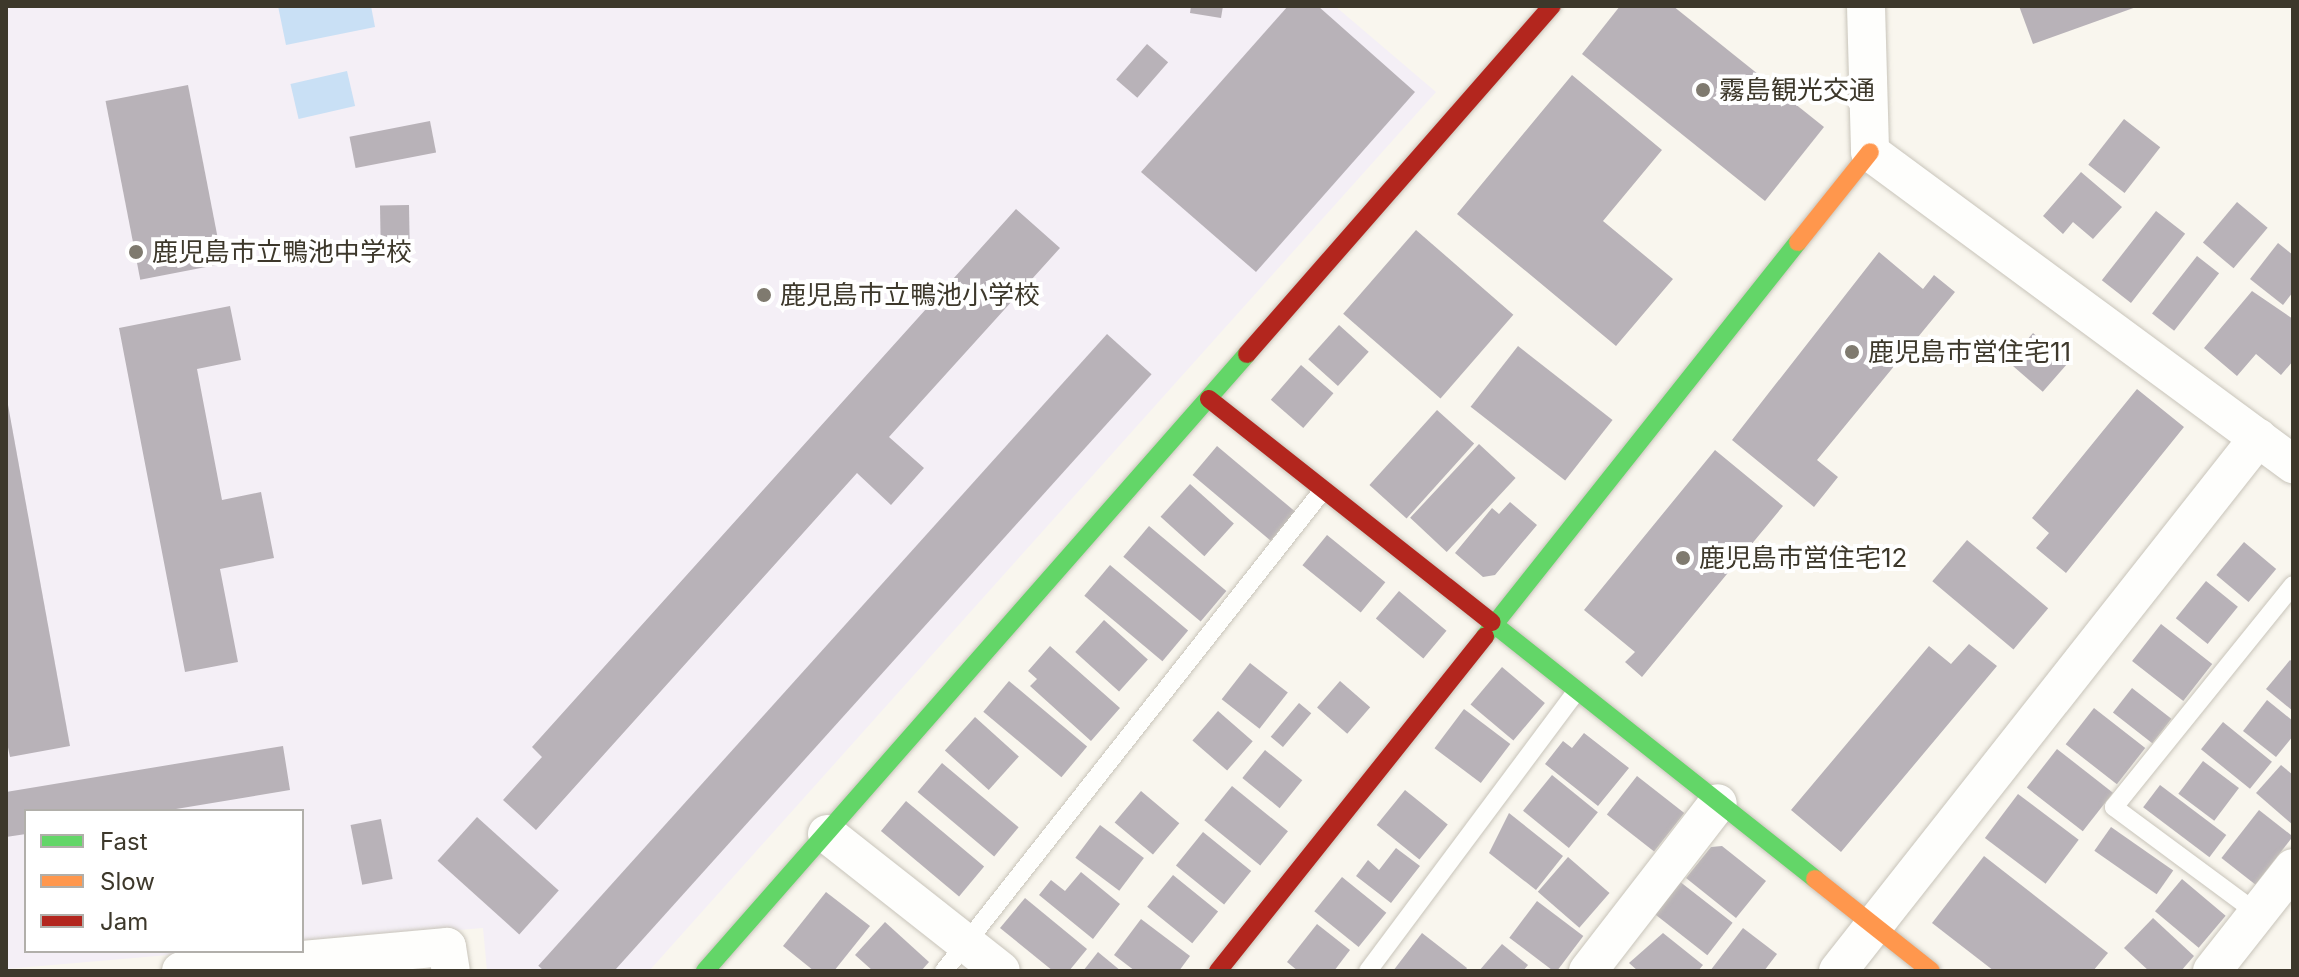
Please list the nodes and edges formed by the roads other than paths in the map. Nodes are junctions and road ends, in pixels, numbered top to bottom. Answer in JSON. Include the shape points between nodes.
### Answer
{"nodes":[{"id":1,"x":1552,"y":6,"type":"edge"},
{"id":2,"x":1866,"y":6,"type":"edge"},
{"id":3,"x":1870,"y":152,"type":"junction"},
{"id":4,"x":1209,"y":399,"type":"junction"},
{"id":5,"x":2258,"y":438,"type":"junction"},
{"id":6,"x":2293,"y":464,"type":"edge"},
{"id":7,"x":1323,"y":490,"type":"junction"},
{"id":8,"x":2293,"y":585,"type":"edge"},
{"id":9,"x":1495,"y":626,"type":"junction"},
{"id":10,"x":1577,"y":691,"type":"junction"},
{"id":11,"x":1718,"y":803,"type":"junction"},
{"id":12,"x":827,"y":834,"type":"junction"},
{"id":13,"x":2293,"y":868,"type":"edge"},
{"id":14,"x":2257,"y":913,"type":"junction"},
{"id":15,"x":1873,"y":926,"type":"junction"},
{"id":16,"x":955,"y":957,"type":"edge"},
{"id":17,"x":181,"y":971,"type":"edge"},
{"id":18,"x":451,"y":971,"type":"edge"},
{"id":19,"x":705,"y":971,"type":"edge"},
{"id":20,"x":1001,"y":971,"type":"edge"},
{"id":21,"x":1218,"y":971,"type":"edge"},
{"id":22,"x":1368,"y":971,"type":"edge"},
{"id":23,"x":1588,"y":971,"type":"edge"},
{"id":24,"x":1838,"y":971,"type":"edge"},
{"id":25,"x":1931,"y":971,"type":"edge"},
{"id":26,"x":2212,"y":971,"type":"edge"}],
"edges":[{"from":1,"to":4,"type":"street"},
{"from":2,"to":3,"type":"street"},
{"from":3,"to":5,"type":"street"},
{"from":3,"to":9,"type":"street"},
{"from":4,"to":7,"type":"street"},
{"from":4,"to":12,"type":"street"},
{"from":5,"to":6,"type":"street"},
{"from":5,"to":15,"type":"street"},
{"from":7,"to":9,"type":"street"},
{"from":7,"to":16,"type":"lane"},
{"from":8,"to":14,"type":"lane","via":[[2114,807]]},
{"from":9,"to":10,"type":"street"},
{"from":9,"to":21,"type":"street"},
{"from":10,"to":11,"type":"street"},
{"from":10,"to":22,"type":"lane"},
{"from":11,"to":15,"type":"street"},
{"from":11,"to":23,"type":"street"},
{"from":12,"to":16,"type":"street"},
{"from":12,"to":19,"type":"street"},
{"from":13,"to":14,"type":"street"},
{"from":14,"to":26,"type":"street"},
{"from":15,"to":24,"type":"street"},
{"from":15,"to":25,"type":"street"},
{"from":16,"to":20,"type":"street"},
{"from":17,"to":18,"type":"street","via":[[447,947]]}]}
